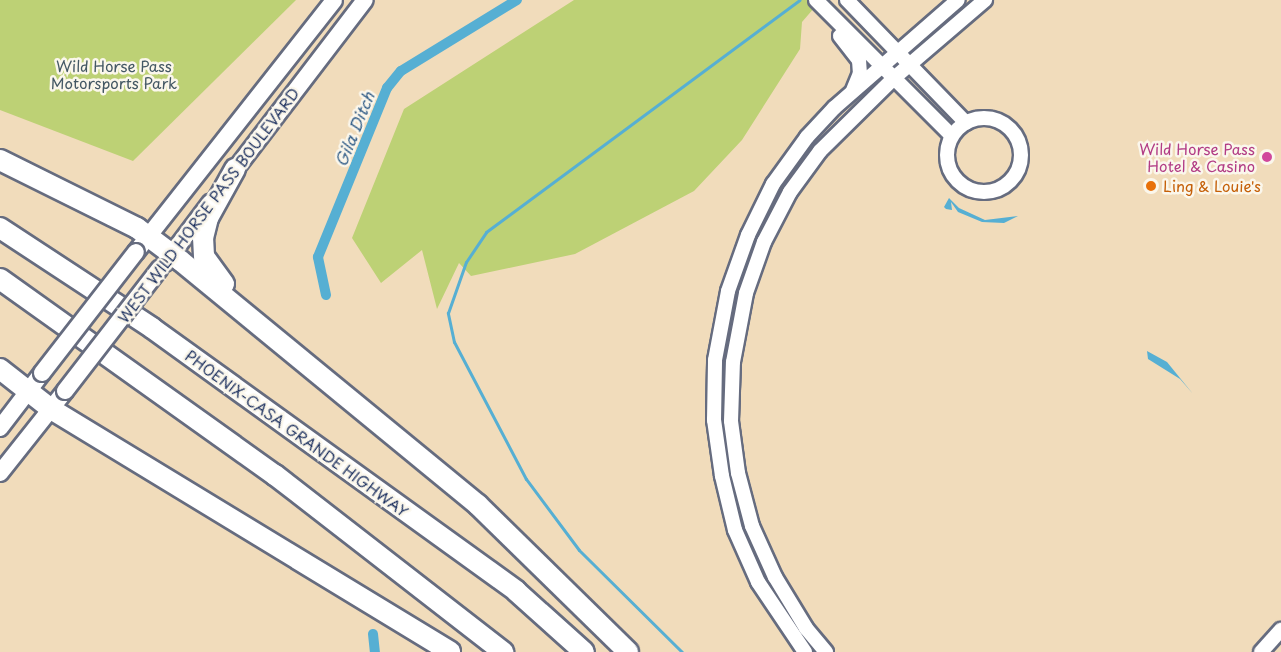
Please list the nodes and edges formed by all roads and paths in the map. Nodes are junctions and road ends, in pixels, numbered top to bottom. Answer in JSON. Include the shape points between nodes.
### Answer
{"nodes":[{"id":1,"x":334,"y":0,"type":"edge"},
{"id":2,"x":365,"y":0,"type":"edge"},
{"id":3,"x":816,"y":0,"type":"edge"},
{"id":4,"x":847,"y":0,"type":"edge"},
{"id":5,"x":958,"y":0,"type":"edge"},
{"id":6,"x":985,"y":0,"type":"edge"},
{"id":7,"x":898,"y":52,"type":"junction"},
{"id":8,"x":910,"y":64,"type":"junction"},
{"id":9,"x":882,"y":66,"type":"junction"},
{"id":10,"x":894,"y":78,"type":"junction"},
{"id":11,"x":853,"y":92,"type":"junction"},
{"id":12,"x":966,"y":123,"type":"junction"},
{"id":13,"x":952,"y":136,"type":"junction"},
{"id":14,"x":0,"y":160,"type":"edge"},
{"id":15,"x":235,"y":169,"type":"junction"},
{"id":16,"x":0,"y":228,"type":"edge"},
{"id":17,"x":148,"y":236,"type":"junction"},
{"id":18,"x":166,"y":261,"type":"junction"},
{"id":19,"x":0,"y":279,"type":"edge"},
{"id":20,"x":722,"y":325,"type":"junction"},
{"id":21,"x":739,"y":328,"type":"junction"},
{"id":22,"x":268,"y":329,"type":"junction"},
{"id":23,"x":0,"y":369,"type":"edge"},
{"id":24,"x":28,"y":392,"type":"junction"},
{"id":25,"x":51,"y":409,"type":"junction"},
{"id":26,"x":0,"y":428,"type":"edge"},
{"id":27,"x":0,"y":473,"type":"edge"},
{"id":28,"x":1278,"y":640,"type":"edge"},
{"id":29,"x":821,"y":650,"type":"edge"},
{"id":30,"x":450,"y":652,"type":"edge"},
{"id":31,"x":504,"y":652,"type":"edge"},
{"id":32,"x":584,"y":652,"type":"edge"},
{"id":33,"x":628,"y":652,"type":"edge"},
{"id":34,"x":805,"y":652,"type":"edge"},
{"id":35,"x":1261,"y":652,"type":"edge"}],
"edges":[{"from":1,"to":17,"type":"main road","name":"WEST WILD HORSE PASS BOULEVARD"},
{"from":2,"to":15,"type":"main road","name":"WEST WILD HORSE PASS BOULEVARD"},
{"from":3,"to":9,"type":"street"},
{"from":3,"to":11,"type":"street","via":[[825,21],[859,60],[860,73]]},
{"from":4,"to":7,"type":"street"},
{"from":5,"to":7,"type":"street"},
{"from":6,"to":8,"type":"street"},
{"from":7,"to":8,"type":"street"},
{"from":7,"to":9,"type":"street"},
{"from":8,"to":10,"type":"street"},
{"from":8,"to":12,"type":"street"},
{"from":9,"to":10,"type":"street"},
{"from":9,"to":11,"type":"street"},
{"from":10,"to":13,"type":"street"},
{"from":10,"to":21,"type":"street","via":[[820,151],[790,192],[764,242],[746,293]]},
{"from":11,"to":20,"type":"street","via":[[807,137],[773,184],[748,234],[728,291]]},
{"from":12,"to":13,"type":"street"},
{"from":12,"to":13,"type":"street","via":[[988,118],[998,121],[1017,139],[1020,164],[1006,186],[981,193],[958,183],[947,160]]},
{"from":14,"to":17,"type":"highway"},
{"from":15,"to":18,"type":"main road","name":"WEST WILD HORSE PASS BOULEVARD"},
{"from":15,"to":22,"type":"highway","via":[[208,218],[204,256],[221,280]]},
{"from":16,"to":32,"type":"highway","name":"PHOENIX-CASA GRANDE HIGHWAY","via":[[152,328],[516,591]]},
{"from":17,"to":18,"type":"highway"},
{"from":17,"to":24,"type":"main road","name":"WEST WILD HORSE PASS BOULEVARD","bridge":true},
{"from":18,"to":22,"type":"highway"},
{"from":18,"to":25,"type":"main road","name":"WEST WILD HORSE PASS BOULEVARD","bridge":true},
{"from":19,"to":31,"type":"highway","via":[[275,474]]},
{"from":20,"to":21,"type":"street"},
{"from":20,"to":34,"type":"street","via":[[715,360],[714,420],[724,487],[735,530],[758,582]]},
{"from":21,"to":29,"type":"street","via":[[733,362],[731,421],[738,473],[752,526],[775,577]]},
{"from":22,"to":33,"type":"highway","via":[[478,505]]},
{"from":23,"to":24,"type":"highway"},
{"from":24,"to":25,"type":"highway"},
{"from":24,"to":26,"type":"main road","name":"WEST WILD HORSE PASS BOULEVARD"},
{"from":25,"to":27,"type":"main road","name":"WEST WILD HORSE PASS BOULEVARD"},
{"from":25,"to":30,"type":"highway"},
{"from":28,"to":35,"type":"street"}]}
